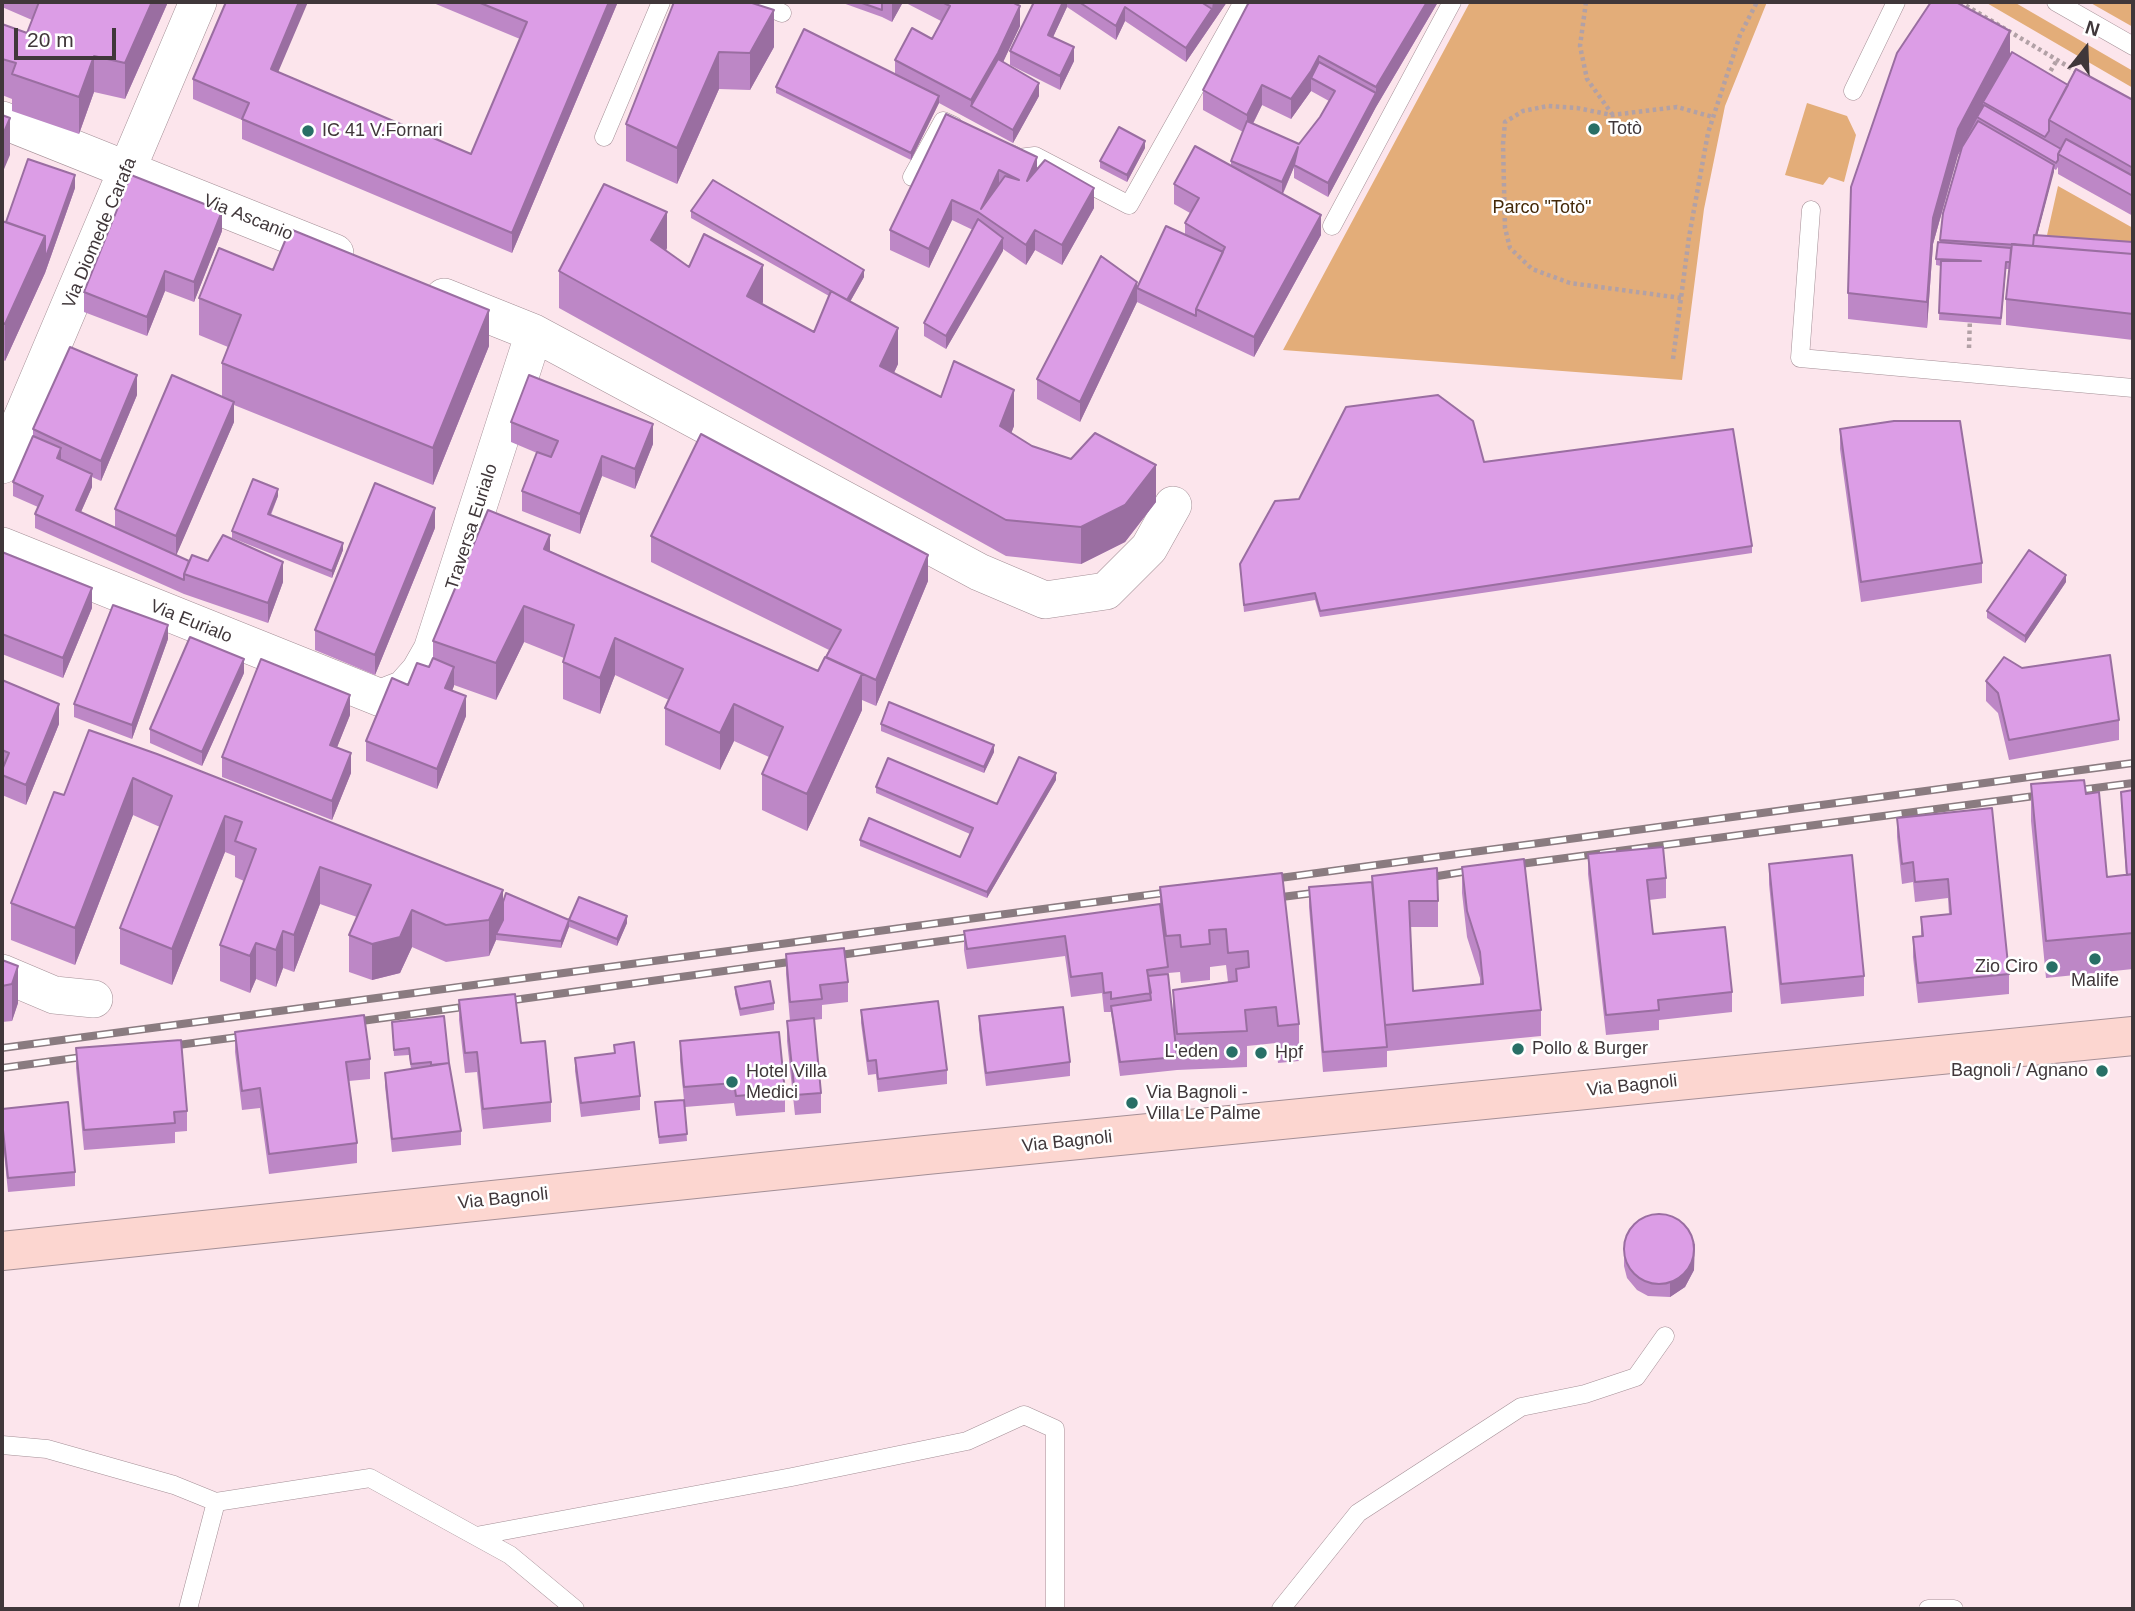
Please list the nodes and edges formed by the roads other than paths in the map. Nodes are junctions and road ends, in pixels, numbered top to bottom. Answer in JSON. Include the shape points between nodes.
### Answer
{"nodes":[{"id":1,"x":198,"y":2,"type":"edge"},
{"id":2,"x":661,"y":2,"type":"edge"},
{"id":3,"x":756,"y":2,"type":"edge"},
{"id":4,"x":1243,"y":2,"type":"edge"},
{"id":5,"x":1452,"y":2,"type":"edge"},
{"id":6,"x":1896,"y":2,"type":"edge"},
{"id":7,"x":2056,"y":2,"type":"edge"},
{"id":8,"x":782,"y":13,"type":"dead end"},
{"id":9,"x":2133,"y":46,"type":"edge"},
{"id":10,"x":1853,"y":91,"type":"dead end"},
{"id":11,"x":2,"y":120,"type":"edge"},
{"id":12,"x":965,"y":131,"type":"edge"},
{"id":13,"x":604,"y":137,"type":"dead end"},
{"id":14,"x":998,"y":147,"type":"edge"},
{"id":15,"x":127,"y":170,"type":"junction"},
{"id":16,"x":912,"y":177,"type":"edge"},
{"id":17,"x":1811,"y":210,"type":"dead end"},
{"id":18,"x":1332,"y":226,"type":"dead end"},
{"id":19,"x":369,"y":267,"type":"edge"},
{"id":20,"x":419,"y":287,"type":"edge"},
{"id":21,"x":534,"y":333,"type":"junction"},
{"id":22,"x":2133,"y":388,"type":"edge"},
{"id":23,"x":2,"y":465,"type":"edge"},
{"id":24,"x":1172,"y":505,"type":"dead end"},
{"id":25,"x":2,"y":546,"type":"edge"},
{"id":26,"x":381,"y":698,"type":"joint"},
{"id":27,"x":2,"y":973,"type":"edge"},
{"id":28,"x":94,"y":999,"type":"dead end"},
{"id":29,"x":2133,"y":1036,"type":"edge"},
{"id":30,"x":2,"y":1251,"type":"edge"},
{"id":31,"x":1665,"y":1336,"type":"dead end"},
{"id":32,"x":2,"y":1445,"type":"edge"},
{"id":33,"x":216,"y":1502,"type":"junction"},
{"id":34,"x":476,"y":1536,"type":"junction"},
{"id":35,"x":188,"y":1609,"type":"edge"},
{"id":36,"x":575,"y":1609,"type":"edge"},
{"id":37,"x":1055,"y":1609,"type":"edge"},
{"id":38,"x":1280,"y":1609,"type":"edge"},
{"id":39,"x":1928,"y":1609,"type":"edge"},
{"id":40,"x":1954,"y":1609,"type":"edge"}],
"edges":[{"from":1,"to":15,"type":"street","name":"Via Diomede Carafa"},
{"from":2,"to":13,"type":"lane"},
{"from":3,"to":8,"type":"lane"},
{"from":4,"to":14,"type":"lane","via":[[1129,205],[1035,156],[1019,158]]},
{"from":5,"to":18,"type":"lane"},
{"from":6,"to":10,"type":"lane"},
{"from":7,"to":9,"type":"lane"},
{"from":11,"to":15,"type":"street","name":"Via Ascanio"},
{"from":12,"to":16,"type":"lane","via":[[943,121]]},
{"from":15,"to":19,"type":"street","name":"Via Ascanio"},
{"from":15,"to":23,"type":"street","name":"Via Diomede Carafa"},
{"from":17,"to":22,"type":"lane","via":[[1800,358]]},
{"from":20,"to":21,"type":"street"},
{"from":21,"to":24,"type":"street","via":[[979,572],[1045,600],[1106,591],[1150,548]]},
{"from":21,"to":26,"type":"street","name":"Traversa Eurialo","via":[[432,650],[404,689]]},
{"from":25,"to":26,"type":"street","name":"Via Eurialo"},
{"from":27,"to":28,"type":"street","via":[[54,995]]},
{"from":29,"to":30,"type":"street","name":"Via Bagnoli"},
{"from":31,"to":38,"type":"lane","via":[[1636,1377],[1585,1394],[1521,1407],[1358,1513]]},
{"from":32,"to":33,"type":"lane","via":[[47,1449],[174,1485]]},
{"from":33,"to":34,"type":"lane","via":[[370,1478]]},
{"from":33,"to":35,"type":"lane"},
{"from":34,"to":36,"type":"lane","via":[[510,1555]]},
{"from":34,"to":37,"type":"lane","via":[[967,1440],[1024,1415],[1055,1429]]},
{"from":39,"to":40,"type":"lane"}]}
